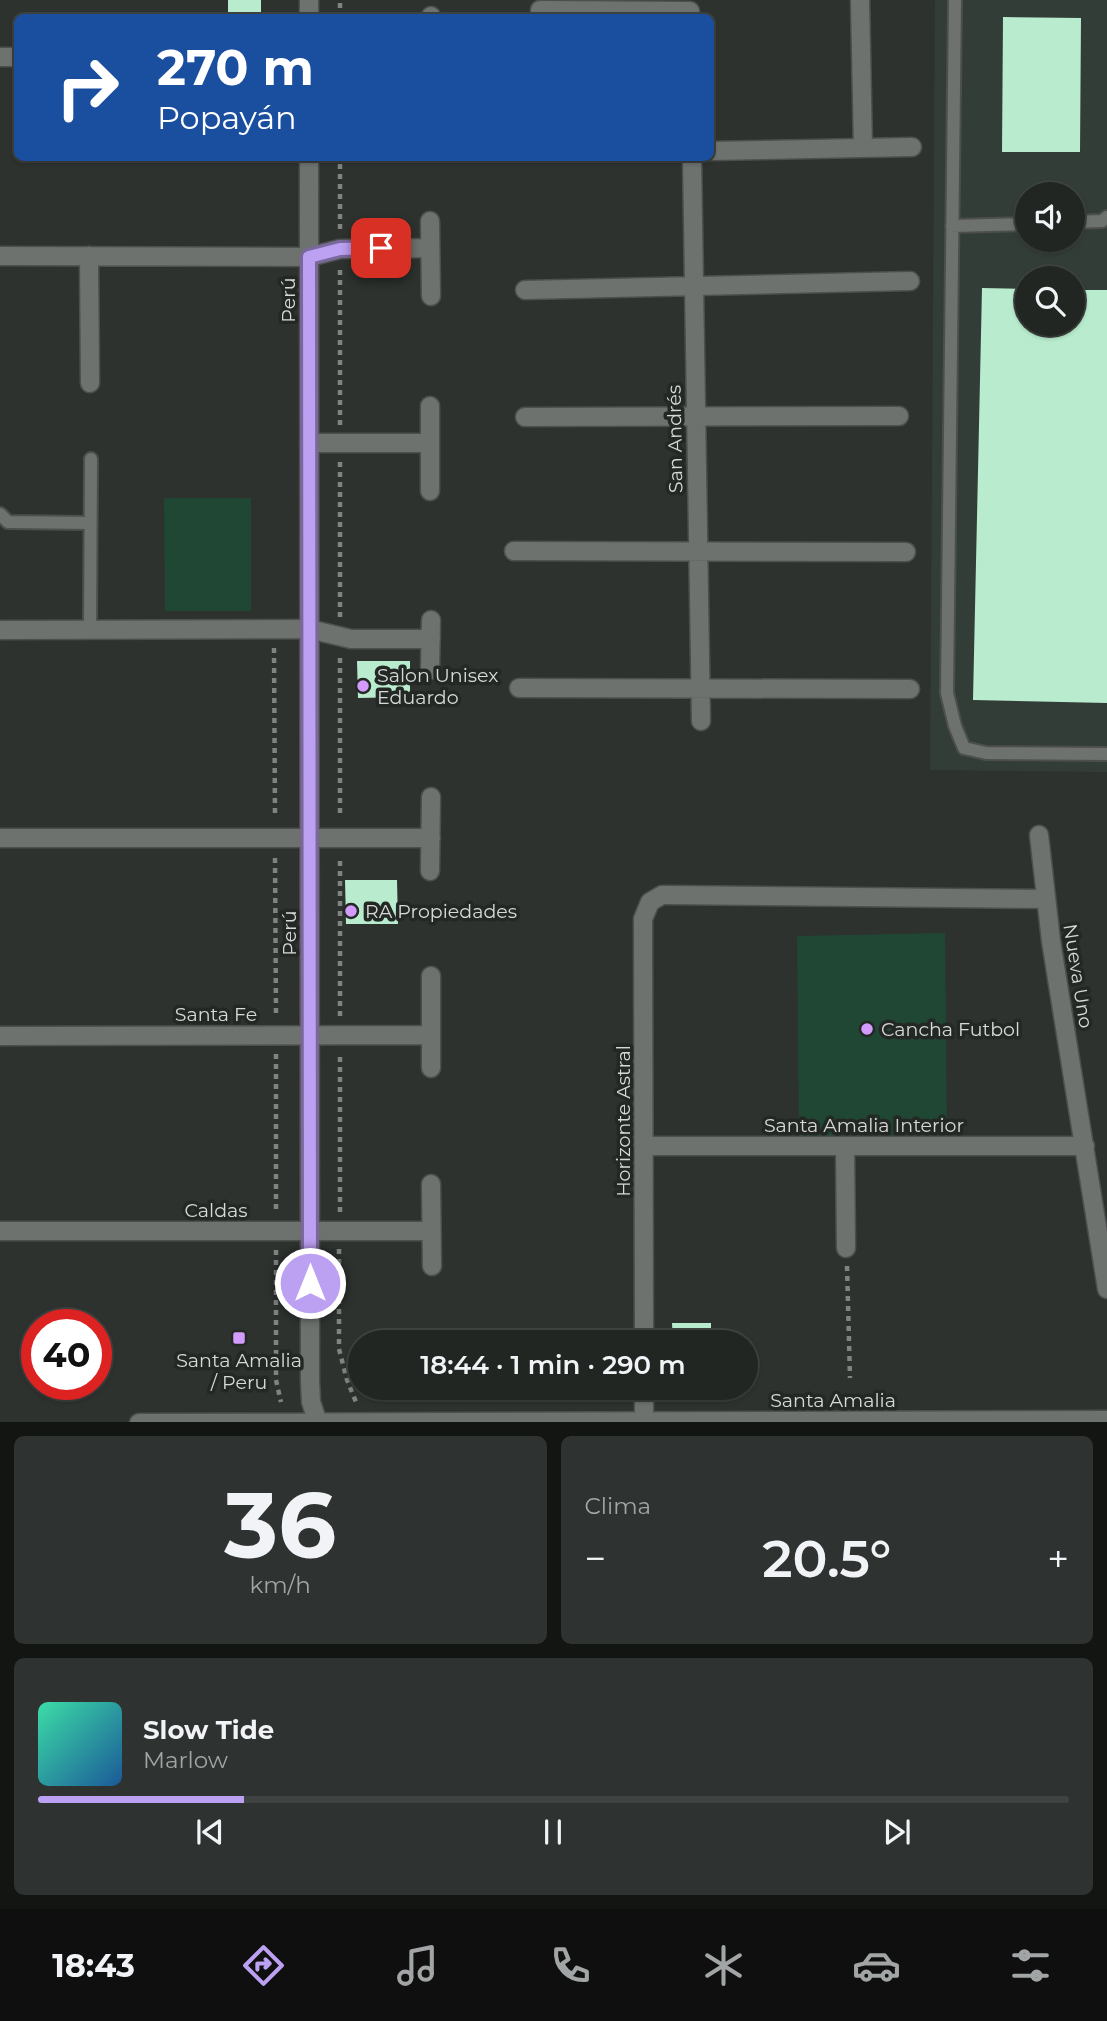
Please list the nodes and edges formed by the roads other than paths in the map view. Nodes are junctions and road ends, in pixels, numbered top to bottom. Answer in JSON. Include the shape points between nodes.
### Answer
{"nodes":[{"id":1,"x":860,"y":0,"type":"edge"},
{"id":2,"x":956,"y":0,"type":"edge"},
{"id":3,"x":540,"y":10,"type":"dead end"},
{"id":4,"x":690,"y":10,"type":"edge"},
{"id":5,"x":912,"y":147,"type":"dead end"},
{"id":6,"x":863,"y":148,"type":"junction"},
{"id":7,"x":714,"y":151,"type":"edge"},
{"id":8,"x":309,"y":161,"type":"edge"},
{"id":9,"x":692,"y":161,"type":"edge"},
{"id":10,"x":1107,"y":217,"type":"edge"},
{"id":11,"x":430,"y":221,"type":"dead end"},
{"id":12,"x":1085,"y":222,"type":"edge"},
{"id":13,"x":1015,"y":224,"type":"edge"},
{"id":14,"x":953,"y":226,"type":"junction"},
{"id":15,"x":430,"y":248,"type":"junction"},
{"id":16,"x":0,"y":256,"type":"edge"},
{"id":17,"x":89,"y":256,"type":"junction"},
{"id":18,"x":309,"y":257,"type":"junction"},
{"id":19,"x":910,"y":281,"type":"dead end"},
{"id":20,"x":694,"y":286,"type":"junction"},
{"id":21,"x":525,"y":290,"type":"dead end"},
{"id":22,"x":431,"y":296,"type":"dead end"},
{"id":23,"x":90,"y":383,"type":"dead end"},
{"id":24,"x":430,"y":406,"type":"dead end"},
{"id":25,"x":900,"y":416,"type":"dead end"},
{"id":26,"x":525,"y":417,"type":"dead end"},
{"id":27,"x":696,"y":417,"type":"junction"},
{"id":28,"x":309,"y":443,"type":"junction"},
{"id":29,"x":430,"y":443,"type":"junction"},
{"id":30,"x":91,"y":459,"type":"dead end"},
{"id":31,"x":430,"y":491,"type":"dead end"},
{"id":32,"x":0,"y":514,"type":"edge"},
{"id":33,"x":90,"y":523,"type":"junction"},
{"id":34,"x":514,"y":551,"type":"dead end"},
{"id":35,"x":698,"y":551,"type":"junction"},
{"id":36,"x":906,"y":552,"type":"dead end"},
{"id":37,"x":431,"y":620,"type":"dead end"},
{"id":38,"x":90,"y":629,"type":"junction"},
{"id":39,"x":309,"y":629,"type":"junction"},
{"id":40,"x":0,"y":630,"type":"edge"},
{"id":41,"x":431,"y":639,"type":"junction"},
{"id":42,"x":430,"y":670,"type":"dead end"},
{"id":43,"x":519,"y":688,"type":"dead end"},
{"id":44,"x":700,"y":689,"type":"junction"},
{"id":45,"x":910,"y":689,"type":"dead end"},
{"id":46,"x":701,"y":721,"type":"dead end"},
{"id":47,"x":1107,"y":754,"type":"edge"},
{"id":48,"x":430,"y":797,"type":"dead end"},
{"id":49,"x":1039,"y":835,"type":"dead end"},
{"id":50,"x":0,"y":838,"type":"edge"},
{"id":51,"x":309,"y":838,"type":"junction"},
{"id":52,"x":430,"y":838,"type":"junction"},
{"id":53,"x":430,"y":871,"type":"dead end"},
{"id":54,"x":1046,"y":899,"type":"junction"},
{"id":55,"x":431,"y":976,"type":"dead end"},
{"id":56,"x":310,"y":1035,"type":"junction"},
{"id":57,"x":431,"y":1035,"type":"junction"},
{"id":58,"x":0,"y":1036,"type":"edge"},
{"id":59,"x":431,"y":1068,"type":"dead end"},
{"id":60,"x":644,"y":1146,"type":"junction"},
{"id":61,"x":845,"y":1146,"type":"junction"},
{"id":62,"x":1085,"y":1146,"type":"junction"},
{"id":63,"x":431,"y":1184,"type":"dead end"},
{"id":64,"x":0,"y":1231,"type":"edge"},
{"id":65,"x":310,"y":1231,"type":"junction"},
{"id":66,"x":431,"y":1231,"type":"junction"},
{"id":67,"x":846,"y":1248,"type":"road end"},
{"id":68,"x":432,"y":1266,"type":"dead end"},
{"id":69,"x":1107,"y":1289,"type":"edge"},
{"id":70,"x":644,"y":1330,"type":"edge"},
{"id":71,"x":644,"y":1400,"type":"edge"},
{"id":72,"x":1107,"y":1420,"type":"edge"},
{"id":73,"x":644,"y":1421,"type":"edge"},
{"id":74,"x":1056,"y":1421,"type":"edge"},
{"id":75,"x":318,"y":1422,"type":"edge"},
{"id":76,"x":687,"y":1422,"type":"edge"}],
"edges":[{"from":1,"to":6,"type":"street"},
{"from":2,"to":14,"type":"lane"},
{"from":3,"to":4,"type":"street"},
{"from":5,"to":6,"type":"street"},
{"from":6,"to":7,"type":"street"},
{"from":8,"to":18,"type":"street","name":"Perú"},
{"from":9,"to":20,"type":"street","name":"San Andrés"},
{"from":10,"to":12,"type":"lane"},
{"from":11,"to":15,"type":"street"},
{"from":13,"to":14,"type":"lane"},
{"from":14,"to":47,"type":"lane","via":[[947,693],[955,726],[964,748],[986,753]]},
{"from":15,"to":18,"type":"street","via":[[340,249]]},
{"from":15,"to":22,"type":"street"},
{"from":16,"to":17,"type":"street"},
{"from":17,"to":18,"type":"street"},
{"from":17,"to":23,"type":"street"},
{"from":18,"to":28,"type":"street","name":"Perú"},
{"from":19,"to":20,"type":"street"},
{"from":20,"to":21,"type":"street"},
{"from":20,"to":27,"type":"street","name":"San Andrés"},
{"from":24,"to":29,"type":"street"},
{"from":25,"to":27,"type":"street"},
{"from":26,"to":27,"type":"street"},
{"from":27,"to":35,"type":"street","name":"San Andrés"},
{"from":28,"to":29,"type":"street"},
{"from":28,"to":39,"type":"street","name":"Perú"},
{"from":29,"to":31,"type":"street"},
{"from":30,"to":33,"type":"lane"},
{"from":32,"to":33,"type":"lane","via":[[8,522]]},
{"from":33,"to":38,"type":"lane"},
{"from":34,"to":35,"type":"street"},
{"from":35,"to":36,"type":"street"},
{"from":35,"to":44,"type":"street","name":"San Andrés"},
{"from":37,"to":41,"type":"street"},
{"from":38,"to":39,"type":"street"},
{"from":38,"to":40,"type":"street"},
{"from":39,"to":41,"type":"street","via":[[346,638]]},
{"from":39,"to":51,"type":"street","name":"Perú"},
{"from":41,"to":42,"type":"street"},
{"from":43,"to":44,"type":"street"},
{"from":44,"to":45,"type":"street"},
{"from":44,"to":46,"type":"street","name":"San Andrés"},
{"from":48,"to":52,"type":"street"},
{"from":49,"to":54,"type":"street","name":"Nueva Uno"},
{"from":50,"to":51,"type":"street"},
{"from":51,"to":52,"type":"street"},
{"from":51,"to":56,"type":"street","name":"Perú"},
{"from":52,"to":53,"type":"street"},
{"from":54,"to":60,"type":"street","name":"Horizonte Astral","via":[[655,898],[643,919]]},
{"from":54,"to":62,"type":"street","name":"Nueva Uno"},
{"from":55,"to":57,"type":"street"},
{"from":56,"to":57,"type":"street","name":"Santa Fe"},
{"from":56,"to":58,"type":"street","name":"Santa Fe"},
{"from":56,"to":65,"type":"street","name":"Perú"},
{"from":57,"to":59,"type":"street"},
{"from":60,"to":61,"type":"street","name":"Santa Amalia Interior"},
{"from":60,"to":70,"type":"street","name":"Horizonte Astral"},
{"from":61,"to":62,"type":"street","name":"Santa Amalia Interior"},
{"from":61,"to":67,"type":"street"},
{"from":62,"to":69,"type":"street","name":"Nueva Uno"},
{"from":63,"to":66,"type":"street"},
{"from":64,"to":65,"type":"street","name":"Caldas"},
{"from":65,"to":66,"type":"street","name":"Caldas"},
{"from":65,"to":75,"type":"street","name":"Perú","via":[[310,1392]]},
{"from":66,"to":68,"type":"street"},
{"from":71,"to":73,"type":"street"},
{"from":72,"to":74,"type":"street","name":"Santa Amalia"},
{"from":73,"to":75,"type":"street","name":"Santa Amalia"},
{"from":73,"to":76,"type":"street","name":"Santa Amalia"},
{"from":74,"to":76,"type":"street","name":"Santa Amalia"}]}
